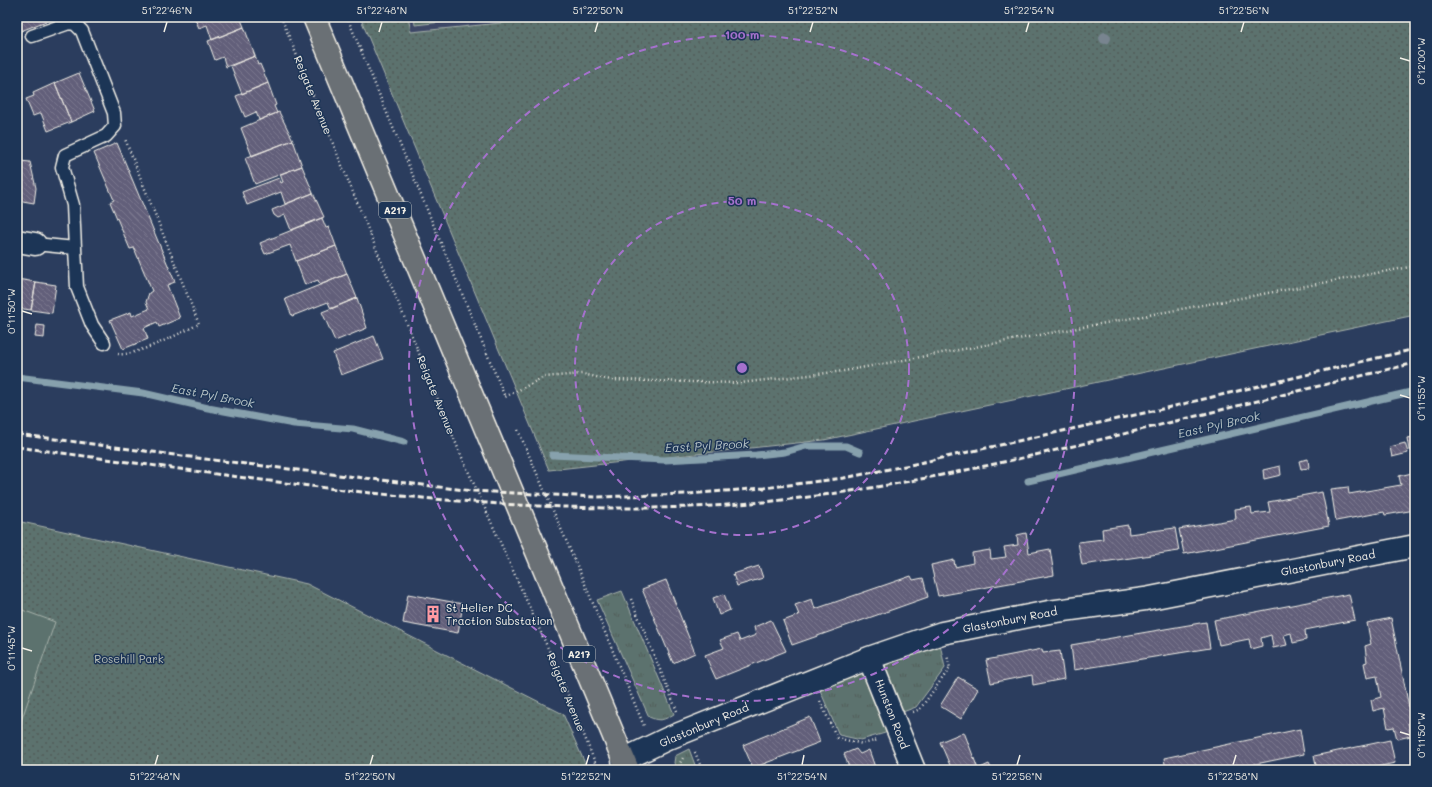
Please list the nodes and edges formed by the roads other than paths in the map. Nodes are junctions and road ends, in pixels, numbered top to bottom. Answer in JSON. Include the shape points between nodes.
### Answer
{"nodes":[{"id":1,"x":314,"y":17,"type":"edge"},
{"id":2,"x":32,"y":36,"type":"dead end"},
{"id":3,"x":26,"y":242,"type":"edge"},
{"id":4,"x":75,"y":248,"type":"junction"},
{"id":5,"x":104,"y":343,"type":"road end"},
{"id":6,"x":1414,"y":550,"type":"edge"},
{"id":7,"x":869,"y":658,"type":"junction"},
{"id":8,"x":625,"y":765,"type":"edge"},
{"id":9,"x":914,"y":770,"type":"edge"}],
"edges":[{"from":1,"to":8,"type":"highway","number":"A217"},
{"from":2,"to":4,"type":"lane","via":[[69,23],[75,24],[82,31],[114,113],[115,126],[106,136],[65,155],[62,167],[73,205]]},
{"from":3,"to":4,"type":"lane"},
{"from":4,"to":5,"type":"lane","via":[[78,288],[92,325]]},
{"from":6,"to":7,"type":"street","name":"Glastonbury Road","via":[[1145,599],[1049,612],[942,633]]},
{"from":7,"to":8,"type":"street","name":"Glastonbury Road","via":[[686,732]]},
{"from":7,"to":9,"type":"street","name":"Hunston Road"}]}
